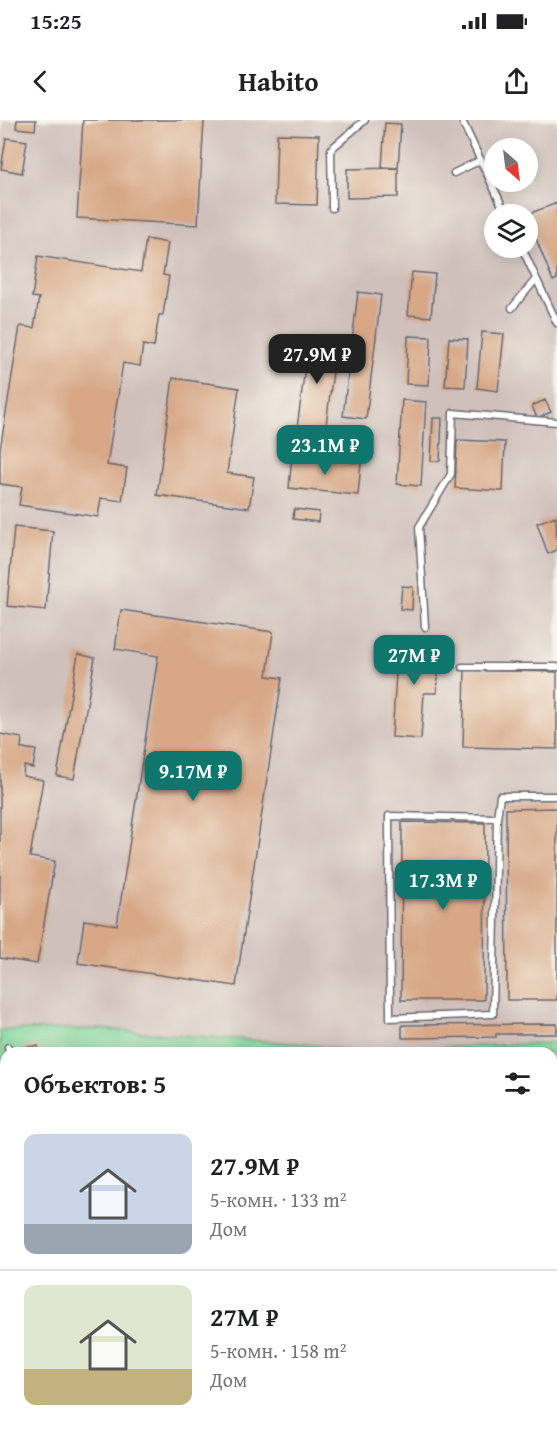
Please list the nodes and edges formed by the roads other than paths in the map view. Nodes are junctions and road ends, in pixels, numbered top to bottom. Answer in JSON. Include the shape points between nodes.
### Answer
{"nodes":[{"id":1,"x":365,"y":120,"type":"edge"},
{"id":2,"x":463,"y":123,"type":"dead end"},
{"id":3,"x":481,"y":160,"type":"junction"},
{"id":4,"x":454,"y":173,"type":"dead end"},
{"id":5,"x":501,"y":204,"type":"edge"},
{"id":6,"x":332,"y":208,"type":"dead end"},
{"id":7,"x":527,"y":258,"type":"edge"},
{"id":8,"x":536,"y":279,"type":"junction"},
{"id":9,"x":512,"y":308,"type":"dead end"},
{"id":10,"x":557,"y":323,"type":"edge"},
{"id":11,"x":557,"y":422,"type":"edge"},
{"id":12,"x":425,"y":627,"type":"dead end"},
{"id":13,"x":462,"y":667,"type":"dead end"},
{"id":14,"x":557,"y":667,"type":"edge"},
{"id":15,"x":557,"y":796,"type":"edge"},
{"id":16,"x":497,"y":818,"type":"junction"}],
"edges":[{"from":1,"to":6,"type":"lane","via":[[331,149]]},
{"from":2,"to":3,"type":"lane"},
{"from":3,"to":4,"type":"lane"},
{"from":3,"to":5,"type":"lane"},
{"from":7,"to":8,"type":"lane"},
{"from":8,"to":9,"type":"lane"},
{"from":8,"to":10,"type":"lane"},
{"from":11,"to":12,"type":"lane","via":[[453,413],[451,474],[418,527]]},
{"from":13,"to":14,"type":"lane"},
{"from":15,"to":16,"type":"lane","via":[[500,796]]},
{"from":16,"to":16,"type":"lane","via":[[389,816],[390,1018],[493,1014]]}]}
